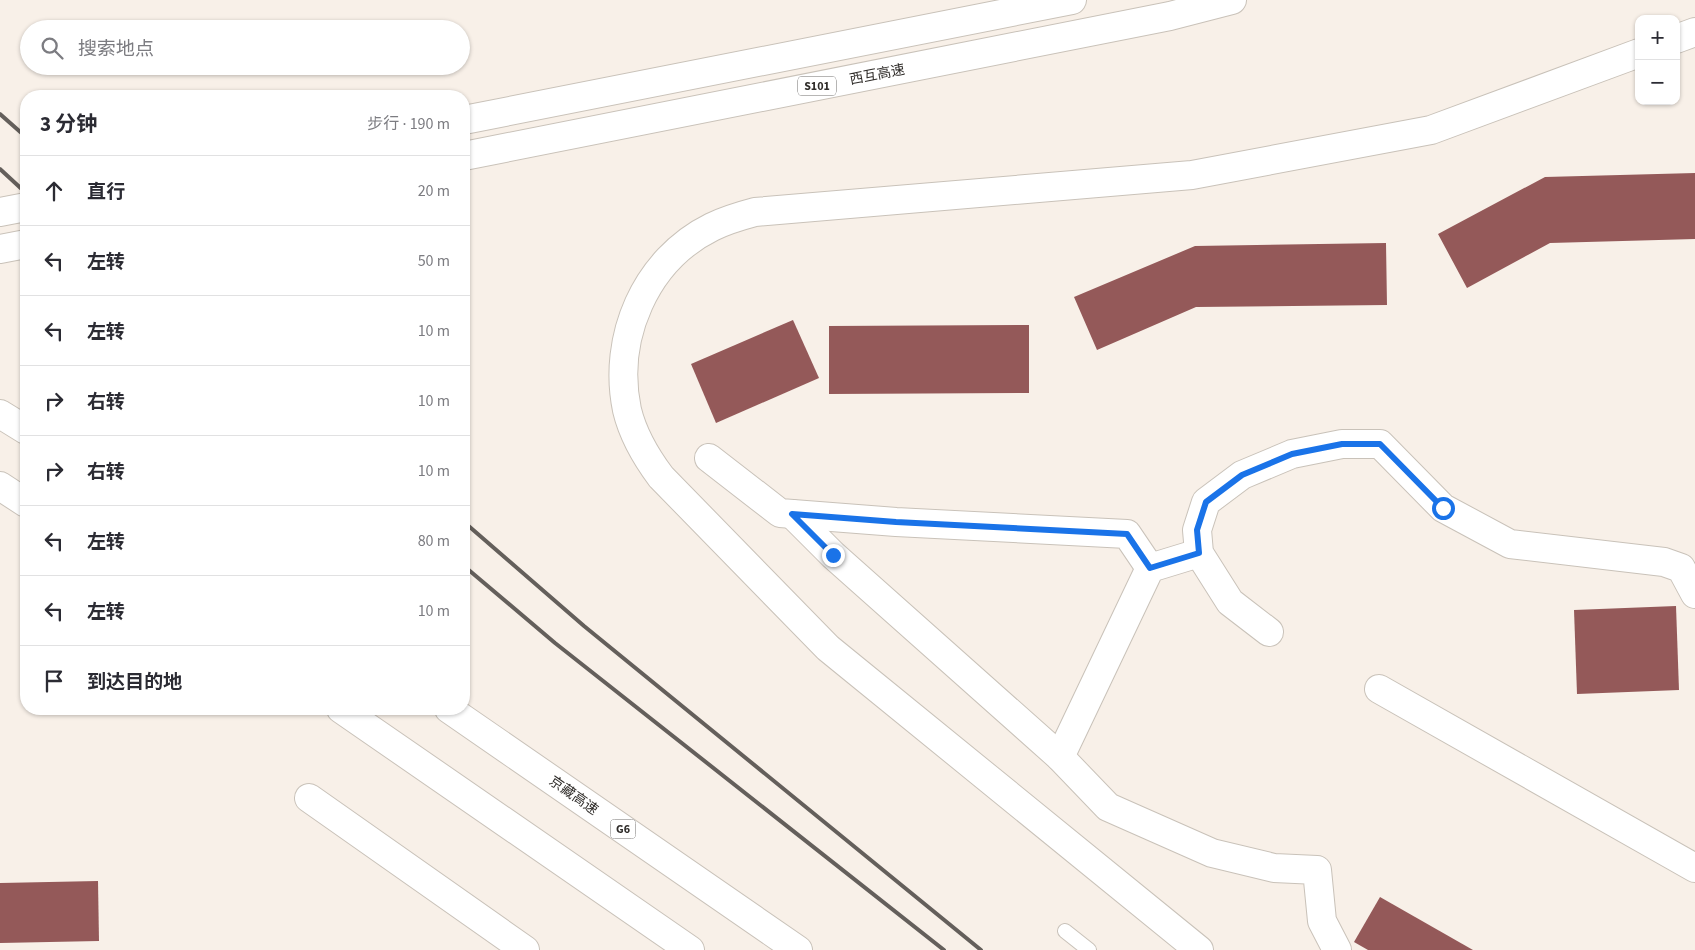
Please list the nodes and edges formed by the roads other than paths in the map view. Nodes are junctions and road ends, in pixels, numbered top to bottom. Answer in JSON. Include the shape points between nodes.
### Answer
{"nodes":[{"id":1,"x":1072,"y":0,"type":"edge"},
{"id":2,"x":1232,"y":0,"type":"edge"},
{"id":3,"x":1695,"y":32,"type":"edge"},
{"id":4,"x":1680,"y":38,"type":"edge"},
{"id":5,"x":1635,"y":54,"type":"edge"},
{"id":6,"x":470,"y":119,"type":"edge"},
{"id":7,"x":470,"y":155,"type":"edge"},
{"id":8,"x":20,"y":208,"type":"edge"},
{"id":9,"x":0,"y":212,"type":"edge"},
{"id":10,"x":20,"y":245,"type":"edge"},
{"id":11,"x":0,"y":249,"type":"edge"},
{"id":12,"x":0,"y":414,"type":"edge"},
{"id":13,"x":20,"y":426,"type":"edge"},
{"id":14,"x":709,"y":458,"type":"dead end"},
{"id":15,"x":0,"y":486,"type":"edge"},
{"id":16,"x":20,"y":499,"type":"edge"},
{"id":17,"x":792,"y":514,"type":"junction"},
{"id":18,"x":1199,"y":553,"type":"junction"},
{"id":19,"x":1150,"y":568,"type":"junction"},
{"id":20,"x":1693,"y":586,"type":"edge"},
{"id":21,"x":1269,"y":632,"type":"dead end"},
{"id":22,"x":1379,"y":689,"type":"dead end"},
{"id":23,"x":350,"y":715,"type":"edge"},
{"id":24,"x":458,"y":715,"type":"edge"},
{"id":25,"x":1060,"y":757,"type":"junction"},
{"id":26,"x":309,"y":798,"type":"dead end"},
{"id":27,"x":1695,"y":868,"type":"edge"},
{"id":28,"x":1065,"y":931,"type":"dead end"},
{"id":29,"x":525,"y":950,"type":"edge"},
{"id":30,"x":690,"y":950,"type":"edge"},
{"id":31,"x":798,"y":950,"type":"edge"},
{"id":32,"x":1089,"y":950,"type":"edge"},
{"id":33,"x":1199,"y":950,"type":"edge"},
{"id":34,"x":1337,"y":950,"type":"edge"}],
"edges":[{"from":1,"to":6,"type":"main road"},
{"from":2,"to":7,"type":"main road","name":"西互高速","number":"S101","via":[[1170,16]]},
{"from":3,"to":4,"type":"main road"},
{"from":5,"to":33,"type":"main road","via":[[1431,130],[1192,175],[755,212],[711,227],[691,240],[673,254],[644,291],[627,336],[624,386],[627,411],[635,434],[661,477],[828,648]]},
{"from":8,"to":9,"type":"main road"},
{"from":10,"to":11,"type":"main road"},
{"from":12,"to":13,"type":"main road"},
{"from":14,"to":17,"type":"main road","via":[[780,513]]},
{"from":15,"to":16,"type":"main road"},
{"from":17,"to":19,"type":"main road","via":[[1127,534]]},
{"from":17,"to":25,"type":"main road","via":[[833,555]]},
{"from":18,"to":19,"type":"main road"},
{"from":18,"to":20,"type":"main road","via":[[1197,530],[1206,502],[1242,475],[1292,454],[1342,444],[1380,444],[1443,508],[1510,544],[1664,562],[1681,568]]},
{"from":18,"to":21,"type":"main road","via":[[1230,602]]},
{"from":19,"to":25,"type":"main road"},
{"from":22,"to":27,"type":"main road"},
{"from":23,"to":30,"type":"main road"},
{"from":24,"to":31,"type":"main road","name":"京藏高速","number":"G6"},
{"from":25,"to":34,"type":"main road","via":[[1108,807],[1212,853],[1274,868],[1317,870],[1322,921]]},
{"from":26,"to":29,"type":"main road"},
{"from":28,"to":32,"type":"lane"}]}
